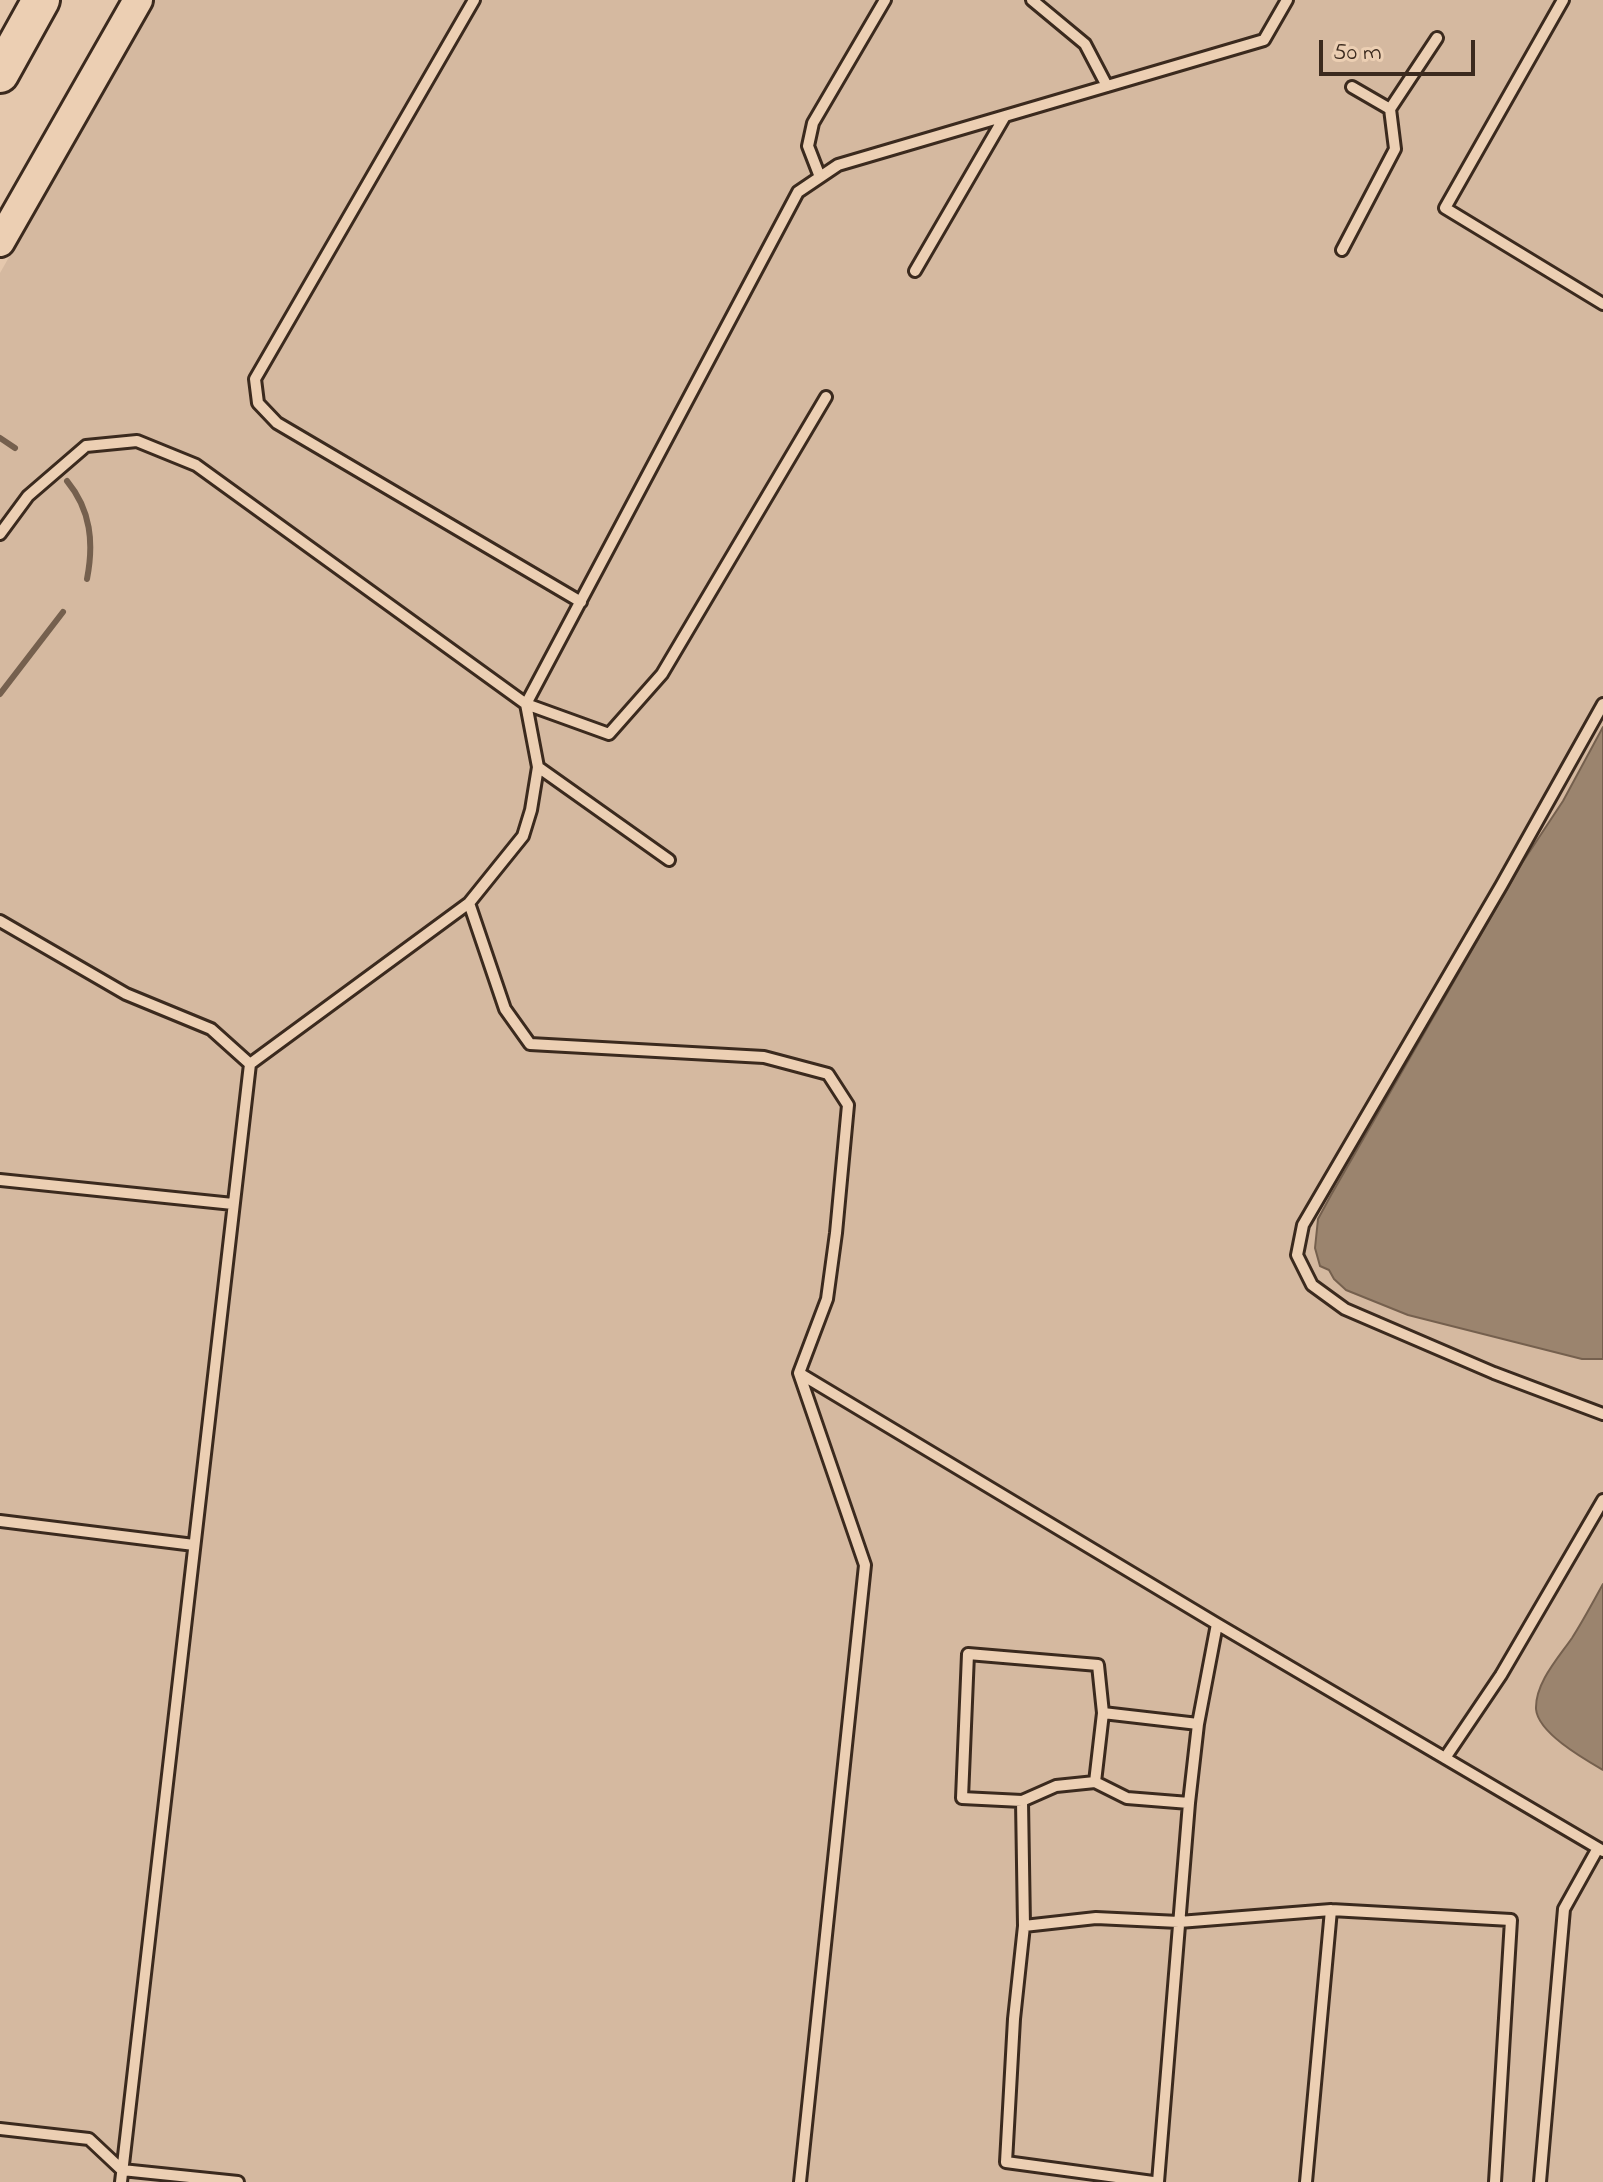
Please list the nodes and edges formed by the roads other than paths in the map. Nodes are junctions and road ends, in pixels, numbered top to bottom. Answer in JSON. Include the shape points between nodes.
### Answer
{"nodes":[{"id":1,"x":41,"y":0,"type":"edge"},
{"id":2,"x":138,"y":0,"type":"edge"},
{"id":3,"x":474,"y":0,"type":"edge"},
{"id":4,"x":885,"y":0,"type":"edge"},
{"id":5,"x":1032,"y":0,"type":"edge"},
{"id":6,"x":1287,"y":0,"type":"edge"},
{"id":7,"x":1563,"y":0,"type":"edge"},
{"id":8,"x":1437,"y":38,"type":"dead end"},
{"id":9,"x":0,"y":74,"type":"edge"},
{"id":10,"x":1107,"y":86,"type":"junction"},
{"id":11,"x":1352,"y":87,"type":"dead end"},
{"id":12,"x":1390,"y":109,"type":"junction"},
{"id":13,"x":1005,"y":116,"type":"junction"},
{"id":14,"x":820,"y":177,"type":"junction"},
{"id":15,"x":0,"y":242,"type":"edge"},
{"id":16,"x":1342,"y":250,"type":"dead end"},
{"id":17,"x":915,"y":271,"type":"dead end"},
{"id":18,"x":1603,"y":304,"type":"edge"},
{"id":19,"x":826,"y":397,"type":"dead end"},
{"id":20,"x":0,"y":534,"type":"edge"},
{"id":21,"x":581,"y":602,"type":"junction"},
{"id":22,"x":526,"y":704,"type":"junction"},
{"id":23,"x":1603,"y":704,"type":"edge"},
{"id":24,"x":538,"y":767,"type":"junction"},
{"id":25,"x":669,"y":860,"type":"dead end"},
{"id":26,"x":469,"y":903,"type":"junction"},
{"id":27,"x":0,"y":921,"type":"edge"},
{"id":28,"x":250,"y":1064,"type":"junction"},
{"id":29,"x":0,"y":1180,"type":"edge"},
{"id":30,"x":233,"y":1204,"type":"junction"},
{"id":31,"x":799,"y":1373,"type":"junction"},
{"id":32,"x":1603,"y":1414,"type":"edge"},
{"id":33,"x":1603,"y":1500,"type":"edge"},
{"id":34,"x":0,"y":1521,"type":"edge"},
{"id":35,"x":194,"y":1545,"type":"junction"},
{"id":36,"x":1217,"y":1624,"type":"junction"},
{"id":37,"x":1103,"y":1713,"type":"junction"},
{"id":38,"x":1198,"y":1724,"type":"junction"},
{"id":39,"x":1445,"y":1758,"type":"junction"},
{"id":40,"x":1095,"y":1782,"type":"junction"},
{"id":41,"x":1022,"y":1801,"type":"junction"},
{"id":42,"x":1189,"y":1803,"type":"junction"},
{"id":43,"x":1600,"y":1849,"type":"edge"},
{"id":44,"x":1331,"y":1910,"type":"junction"},
{"id":45,"x":1179,"y":1922,"type":"junction"},
{"id":46,"x":1024,"y":1926,"type":"junction"},
{"id":47,"x":0,"y":2129,"type":"edge"},
{"id":48,"x":121,"y":2176,"type":"edge"},
{"id":49,"x":238,"y":2182,"type":"edge"},
{"id":50,"x":800,"y":2182,"type":"edge"},
{"id":51,"x":1156,"y":2182,"type":"edge"},
{"id":52,"x":1306,"y":2182,"type":"edge"},
{"id":53,"x":1495,"y":2182,"type":"edge"},
{"id":54,"x":1540,"y":2182,"type":"edge"}],
"edges":[{"from":1,"to":9,"type":"highway"},
{"from":2,"to":15,"type":"main road"},
{"from":3,"to":21,"type":"lane","via":[[255,379],[258,403],[277,423]]},
{"from":4,"to":14,"type":"lane","via":[[813,123],[808,146]]},
{"from":5,"to":10,"type":"lane","via":[[1085,44]]},
{"from":6,"to":10,"type":"lane","via":[[1264,40]]},
{"from":7,"to":18,"type":"lane","via":[[1445,208]]},
{"from":8,"to":12,"type":"lane"},
{"from":10,"to":13,"type":"lane"},
{"from":11,"to":12,"type":"lane"},
{"from":12,"to":16,"type":"lane","via":[[1395,149]]},
{"from":13,"to":14,"type":"lane","via":[[838,165]]},
{"from":13,"to":17,"type":"lane"},
{"from":14,"to":21,"type":"lane","via":[[798,192]]},
{"from":19,"to":22,"type":"lane","via":[[662,674],[609,734]]},
{"from":20,"to":22,"type":"lane","via":[[28,496],[86,446],[137,441],[196,465]]},
{"from":21,"to":22,"type":"lane"},
{"from":22,"to":24,"type":"lane"},
{"from":23,"to":32,"type":"lane","via":[[1303,1225],[1297,1255],[1312,1285],[1345,1309]]},
{"from":24,"to":25,"type":"lane"},
{"from":24,"to":26,"type":"lane","via":[[523,836]]},
{"from":26,"to":28,"type":"lane"},
{"from":26,"to":31,"type":"lane","via":[[505,1009],[530,1044],[764,1057],[828,1074],[848,1105],[836,1233],[827,1299]]},
{"from":27,"to":28,"type":"lane","via":[[126,994],[211,1029]]},
{"from":28,"to":30,"type":"lane"},
{"from":29,"to":30,"type":"lane"},
{"from":30,"to":35,"type":"lane"},
{"from":31,"to":36,"type":"lane"},
{"from":31,"to":50,"type":"lane","via":[[865,1565]]},
{"from":33,"to":39,"type":"lane","via":[[1501,1675]]},
{"from":34,"to":35,"type":"lane"},
{"from":35,"to":48,"type":"lane"},
{"from":36,"to":38,"type":"lane"},
{"from":36,"to":39,"type":"lane"},
{"from":37,"to":38,"type":"lane"},
{"from":37,"to":40,"type":"lane"},
{"from":37,"to":41,"type":"lane","via":[[1098,1665],[968,1654],[962,1798]]},
{"from":38,"to":42,"type":"lane"},
{"from":39,"to":43,"type":"lane"},
{"from":40,"to":41,"type":"lane","via":[[1056,1786]]},
{"from":40,"to":42,"type":"lane","via":[[1127,1798]]},
{"from":41,"to":46,"type":"lane"},
{"from":42,"to":45,"type":"lane"},
{"from":43,"to":54,"type":"lane","via":[[1564,1909]]},
{"from":44,"to":45,"type":"lane"},
{"from":44,"to":52,"type":"lane"},
{"from":44,"to":53,"type":"lane","via":[[1511,1920]]},
{"from":45,"to":46,"type":"lane","via":[[1096,1918]]},
{"from":45,"to":51,"type":"lane"},
{"from":46,"to":51,"type":"lane","via":[[1006,2162]]},
{"from":47,"to":48,"type":"lane","via":[[89,2139]]},
{"from":48,"to":49,"type":"lane"}]}
